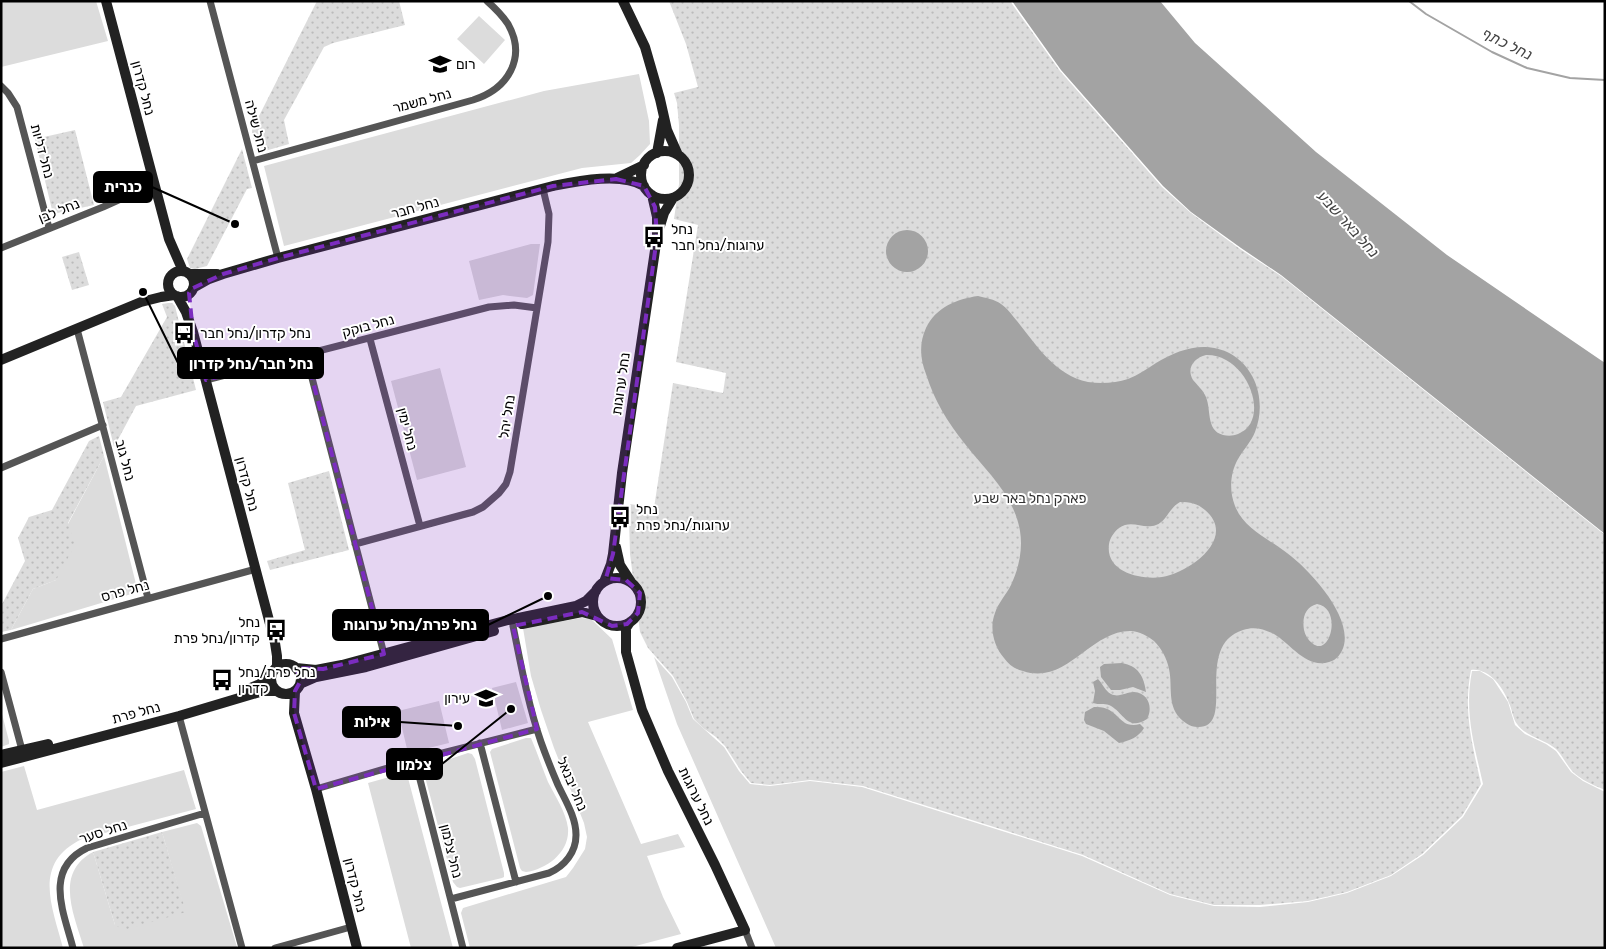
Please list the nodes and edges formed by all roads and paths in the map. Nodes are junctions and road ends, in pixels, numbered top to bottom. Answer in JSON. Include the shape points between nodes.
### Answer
{"nodes":[{"id":1,"x":106,"y":1,"type":"edge"},
{"id":2,"x":210,"y":1,"type":"edge"},
{"id":3,"x":487,"y":1,"type":"edge"},
{"id":4,"x":623,"y":1,"type":"edge"},
{"id":5,"x":1,"y":86,"type":"edge"},
{"id":6,"x":663,"y":116,"type":"junction"},
{"id":7,"x":657,"y":153,"type":"junction"},
{"id":8,"x":678,"y":155,"type":"junction"},
{"id":9,"x":253,"y":160,"type":"junction"},
{"id":10,"x":644,"y":165,"type":"junction"},
{"id":11,"x":616,"y":179,"type":"junction"},
{"id":12,"x":154,"y":184,"type":"junction"},
{"id":13,"x":644,"y":186,"type":"junction"},
{"id":14,"x":543,"y":189,"type":"junction"},
{"id":15,"x":652,"y":195,"type":"junction"},
{"id":16,"x":673,"y":198,"type":"junction"},
{"id":17,"x":49,"y":228,"type":"junction"},
{"id":18,"x":657,"y":237,"type":"junction"},
{"id":19,"x":169,"y":239,"type":"junction"},
{"id":20,"x":1,"y":248,"type":"edge"},
{"id":21,"x":278,"y":258,"type":"junction"},
{"id":22,"x":186,"y":273,"type":"junction"},
{"id":23,"x":223,"y":274,"type":"junction"},
{"id":24,"x":170,"y":278,"type":"junction"},
{"id":25,"x":191,"y":291,"type":"junction"},
{"id":26,"x":176,"y":296,"type":"junction"},
{"id":27,"x":141,"y":302,"type":"junction"},
{"id":28,"x":537,"y":308,"type":"junction"},
{"id":29,"x":77,"y":329,"type":"junction"},
{"id":30,"x":193,"y":332,"type":"junction"},
{"id":31,"x":370,"y":339,"type":"junction"},
{"id":32,"x":306,"y":355,"type":"junction"},
{"id":33,"x":1,"y":360,"type":"edge"},
{"id":34,"x":206,"y":380,"type":"junction"},
{"id":35,"x":103,"y":425,"type":"junction"},
{"id":36,"x":1,"y":468,"type":"edge"},
{"id":37,"x":420,"y":526,"type":"junction"},
{"id":38,"x":615,"y":535,"type":"junction"},
{"id":39,"x":355,"y":544,"type":"junction"},
{"id":40,"x":256,"y":569,"type":"junction"},
{"id":41,"x":604,"y":582,"type":"junction"},
{"id":42,"x":631,"y":582,"type":"junction"},
{"id":43,"x":596,"y":591,"type":"junction"},
{"id":44,"x":148,"y":598,"type":"junction"},
{"id":45,"x":597,"y":616,"type":"junction"},
{"id":46,"x":630,"y":622,"type":"junction"},
{"id":47,"x":513,"y":626,"type":"junction"},
{"id":48,"x":612,"y":626,"type":"junction"},
{"id":49,"x":1,"y":638,"type":"edge"},
{"id":50,"x":275,"y":643,"type":"junction"},
{"id":51,"x":626,"y":652,"type":"junction"},
{"id":52,"x":384,"y":654,"type":"junction"},
{"id":53,"x":293,"y":666,"type":"junction"},
{"id":54,"x":274,"y":670,"type":"junction"},
{"id":55,"x":1,"y":672,"type":"edge"},
{"id":56,"x":298,"y":688,"type":"junction"},
{"id":57,"x":279,"y":692,"type":"junction"},
{"id":58,"x":294,"y":713,"type":"junction"},
{"id":59,"x":178,"y":716,"type":"junction"},
{"id":60,"x":537,"y":729,"type":"junction"},
{"id":61,"x":480,"y":743,"type":"junction"},
{"id":62,"x":22,"y":750,"type":"junction"},
{"id":63,"x":1,"y":755,"type":"edge"},
{"id":64,"x":415,"y":760,"type":"junction"},
{"id":65,"x":1,"y":763,"type":"edge"},
{"id":66,"x":316,"y":789,"type":"junction"},
{"id":67,"x":205,"y":813,"type":"junction"},
{"id":68,"x":516,"y":882,"type":"junction"},
{"id":69,"x":451,"y":899,"type":"junction"},
{"id":70,"x":351,"y":927,"type":"junction"},
{"id":71,"x":745,"y":930,"type":"junction"},
{"id":72,"x":73,"y":948,"type":"edge"},
{"id":73,"x":242,"y":948,"type":"edge"},
{"id":74,"x":275,"y":948,"type":"edge"},
{"id":75,"x":357,"y":948,"type":"edge"},
{"id":76,"x":463,"y":948,"type":"edge"},
{"id":77,"x":677,"y":948,"type":"edge"},
{"id":78,"x":752,"y":948,"type":"edge"}],
"edges":[{"from":1,"to":12,"type":"street","name":"נחל קדרון"},
{"from":2,"to":9,"type":"street","name":"נחל שילה"},
{"from":3,"to":9,"type":"street","name":"נחל משמר","via":[[508,24],[515,50],[508,76],[488,94]]},
{"from":4,"to":6,"type":"street","via":[[645,47]]},
{"from":5,"to":17,"type":"street","name":"נחל דליות","via":[[17,107]]},
{"from":6,"to":7,"type":"street"},
{"from":6,"to":8,"type":"street"},
{"from":7,"to":8,"type":"street"},
{"from":7,"to":10,"type":"street"},
{"from":8,"to":16,"type":"street","via":[[686,164],[689,178],[683,191]]},
{"from":9,"to":21,"type":"street","name":"נחל שילה"},
{"from":10,"to":11,"type":"street","name":"נחל חבר"},
{"from":10,"to":13,"type":"street","via":[[641,176]]},
{"from":11,"to":13,"type":"street","name":"נחל חבר"},
{"from":11,"to":14,"type":"street","name":"נחל חבר"},
{"from":12,"to":17,"type":"street","name":"נחל לבן"},
{"from":12,"to":19,"type":"street","name":"נחל קדרון"},
{"from":13,"to":15,"type":"street"},
{"from":14,"to":21,"type":"street","name":"נחל חבר"},
{"from":14,"to":28,"type":"street","name":"נחל יהל","via":[[549,231]]},
{"from":15,"to":16,"type":"street","via":[[662,199]]},
{"from":15,"to":18,"type":"street","name":"נחל ערוגות"},
{"from":16,"to":18,"type":"street","name":"נחל ערוגות","via":[[664,213]]},
{"from":17,"to":20,"type":"street","name":"נחל לבן"},
{"from":18,"to":38,"type":"street","name":"נחל ערוגות"},
{"from":19,"to":22,"type":"street","name":"נחל קדרון"},
{"from":19,"to":24,"type":"street","name":"נחל קדרון"},
{"from":21,"to":23,"type":"street","name":"נחל חבר"},
{"from":22,"to":23,"type":"street","name":"נחל חבר"},
{"from":22,"to":24,"type":"street","via":[[177,272]]},
{"from":22,"to":25,"type":"street","via":[[193,282]]},
{"from":23,"to":25,"type":"street","name":"נחל חבר"},
{"from":24,"to":26,"type":"street","via":[[170,290]]},
{"from":24,"to":27,"type":"street"},
{"from":25,"to":26,"type":"street","via":[[184,297]]},
{"from":25,"to":30,"type":"street","name":"נחל קדרון"},
{"from":26,"to":27,"type":"street"},
{"from":26,"to":30,"type":"street","name":"נחל קדרון"},
{"from":27,"to":29,"type":"street"},
{"from":28,"to":31,"type":"street","name":"נחל בוקק","via":[[514,305],[489,307]]},
{"from":28,"to":37,"type":"street","name":"נחל יהל","via":[[506,484],[496,497],[473,512]]},
{"from":29,"to":33,"type":"street"},
{"from":29,"to":35,"type":"street","name":"נחל גוב"},
{"from":30,"to":34,"type":"street","name":"נחל קדרון"},
{"from":31,"to":32,"type":"street","name":"נחל בוקק"},
{"from":31,"to":37,"type":"street","name":"נחל ימין"},
{"from":32,"to":34,"type":"street","name":"נחל בוקק"},
{"from":32,"to":39,"type":"street"},
{"from":34,"to":40,"type":"street","name":"נחל קדרון"},
{"from":35,"to":36,"type":"street"},
{"from":35,"to":44,"type":"street","name":"נחל גוב"},
{"from":37,"to":39,"type":"street","name":"נחל יהל"},
{"from":38,"to":41,"type":"street","name":"נחל ערוגות","via":[[611,564]]},
{"from":38,"to":42,"type":"street","name":"נחל ערוגות","via":[[619,560]]},
{"from":39,"to":52,"type":"street"},
{"from":40,"to":44,"type":"street","name":"נחל פרס"},
{"from":40,"to":50,"type":"street","name":"נחל קדרון"},
{"from":41,"to":42,"type":"street","via":[[620,578]]},
{"from":41,"to":43,"type":"street"},
{"from":42,"to":46,"type":"street","via":[[640,594],[641,602],[638,613]]},
{"from":43,"to":45,"type":"street","via":[[593,606]]},
{"from":43,"to":52,"type":"street","via":[[576,606],[513,619]]},
{"from":44,"to":49,"type":"street","name":"נחל פרס"},
{"from":45,"to":47,"type":"street","via":[[574,613]]},
{"from":45,"to":48,"type":"street"},
{"from":46,"to":48,"type":"street"},
{"from":46,"to":51,"type":"street","name":"נחל ערוגות","via":[[626,628]]},
{"from":47,"to":56,"type":"street","via":[[312,679]]},
{"from":47,"to":60,"type":"street","name":"נחל יבנאל"},
{"from":48,"to":51,"type":"street","name":"נחל ערוגות"},
{"from":50,"to":53,"type":"street","name":"נחל קדרון"},
{"from":50,"to":54,"type":"street","name":"נחל קדרון"},
{"from":51,"to":71,"type":"street","name":"נחל ערוגות","via":[[650,730]]},
{"from":52,"to":53,"type":"street","via":[[323,669]]},
{"from":53,"to":54,"type":"street","via":[[284,664]]},
{"from":53,"to":56,"type":"street","via":[[301,675]]},
{"from":54,"to":57,"type":"street","via":[[271,683]]},
{"from":54,"to":62,"type":"street","name":"נחל פרת","via":[[260,684],[248,689]]},
{"from":55,"to":62,"type":"street"},
{"from":56,"to":57,"type":"street","via":[[288,694]]},
{"from":56,"to":58,"type":"street","name":"נחל קדרון"},
{"from":57,"to":58,"type":"street","name":"נחל קדרון"},
{"from":57,"to":59,"type":"street","name":"נחל פרת","via":[[263,691]]},
{"from":58,"to":66,"type":"street","name":"נחל קדרון"},
{"from":59,"to":65,"type":"street","name":"נחל פרת"},
{"from":59,"to":67,"type":"street"},
{"from":60,"to":61,"type":"street"},
{"from":60,"to":68,"type":"street","name":"נחל יבנאל","via":[[574,820],[576,837],[567,860],[556,870]]},
{"from":61,"to":64,"type":"street"},
{"from":61,"to":68,"type":"street"},
{"from":62,"to":63,"type":"street","name":"נחל פרת"},
{"from":64,"to":66,"type":"street"},
{"from":64,"to":69,"type":"street","name":"נחל צלמון"},
{"from":66,"to":70,"type":"street","name":"נחל קדרון"},
{"from":67,"to":72,"type":"street","name":"נחל סער","via":[[87,848],[70,860],[62,872],[59,892]]},
{"from":67,"to":73,"type":"street"},
{"from":68,"to":69,"type":"street","name":"נחל יבנאל"},
{"from":69,"to":76,"type":"street","name":"נחל צלמון"},
{"from":70,"to":74,"type":"street"},
{"from":70,"to":75,"type":"street","name":"נחל קדרון"},
{"from":71,"to":77,"type":"street"},
{"from":71,"to":78,"type":"street","name":"נחל ערוגות"}]}
